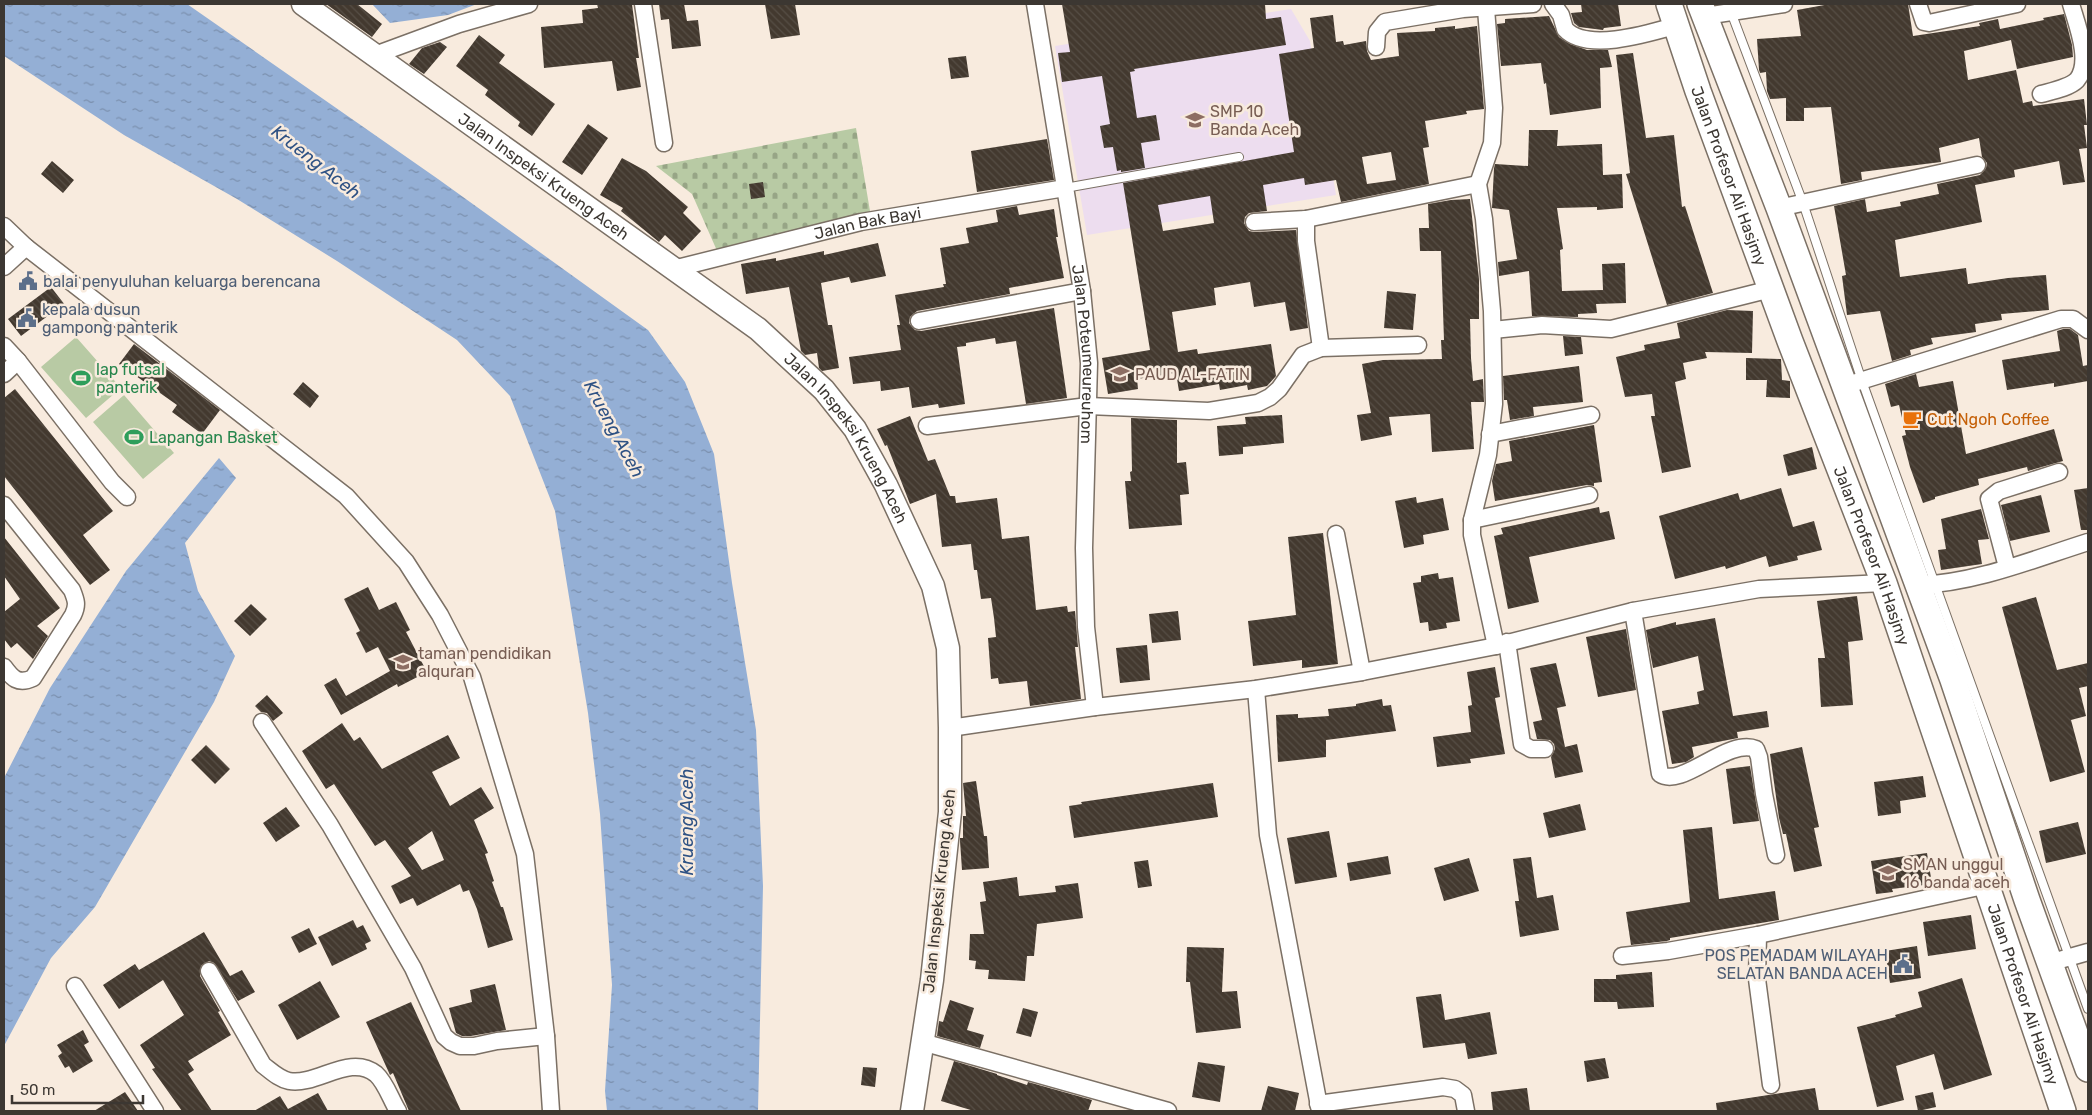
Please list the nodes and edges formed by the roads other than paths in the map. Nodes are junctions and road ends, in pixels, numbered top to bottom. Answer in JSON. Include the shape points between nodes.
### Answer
{"nodes":[{"id":1,"x":302,"y":4,"type":"edge"},
{"id":2,"x":529,"y":4,"type":"edge"},
{"id":3,"x":643,"y":4,"type":"edge"},
{"id":4,"x":1034,"y":4,"type":"edge"},
{"id":5,"x":1533,"y":4,"type":"edge"},
{"id":6,"x":1553,"y":4,"type":"edge"},
{"id":7,"x":1784,"y":4,"type":"edge"},
{"id":8,"x":1918,"y":4,"type":"edge"},
{"id":9,"x":2017,"y":4,"type":"edge"},
{"id":10,"x":2071,"y":4,"type":"edge"},
{"id":11,"x":1462,"y":6,"type":"edge"},
{"id":12,"x":1486,"y":9,"type":"junction"},
{"id":13,"x":1702,"y":10,"type":"edge"},
{"id":14,"x":1731,"y":12,"type":"junction"},
{"id":15,"x":1673,"y":14,"type":"edge"},
{"id":16,"x":1376,"y":47,"type":"dead end"},
{"id":17,"x":375,"y":55,"type":"junction"},
{"id":18,"x":2041,"y":94,"type":"dead end"},
{"id":19,"x":1748,"y":127,"type":"junction"},
{"id":20,"x":1716,"y":137,"type":"junction"},
{"id":21,"x":664,"y":143,"type":"dead end"},
{"id":22,"x":1239,"y":157,"type":"dead end"},
{"id":23,"x":1977,"y":165,"type":"dead end"},
{"id":24,"x":1478,"y":184,"type":"junction"},
{"id":25,"x":1065,"y":188,"type":"junction"},
{"id":26,"x":1803,"y":203,"type":"junction"},
{"id":27,"x":1779,"y":208,"type":"junction"},
{"id":28,"x":1306,"y":219,"type":"junction"},
{"id":29,"x":1254,"y":222,"type":"dead end"},
{"id":30,"x":6,"y":232,"type":"edge"},
{"id":31,"x":26,"y":247,"type":"junction"},
{"id":32,"x":4,"y":267,"type":"edge"},
{"id":33,"x":673,"y":269,"type":"junction"},
{"id":34,"x":1771,"y":288,"type":"junction"},
{"id":35,"x":1082,"y":291,"type":"junction"},
{"id":36,"x":919,"y":321,"type":"dead end"},
{"id":37,"x":1492,"y":330,"type":"junction"},
{"id":38,"x":2088,"y":330,"type":"edge"},
{"id":39,"x":1418,"y":345,"type":"dead end"},
{"id":40,"x":4,"y":346,"type":"edge"},
{"id":41,"x":1321,"y":348,"type":"junction"},
{"id":42,"x":18,"y":361,"type":"junction"},
{"id":43,"x":4,"y":374,"type":"edge"},
{"id":44,"x":1853,"y":384,"type":"junction"},
{"id":45,"x":1088,"y":406,"type":"junction"},
{"id":46,"x":1591,"y":415,"type":"dead end"},
{"id":47,"x":927,"y":426,"type":"dead end"},
{"id":48,"x":1490,"y":434,"type":"junction"},
{"id":49,"x":2059,"y":472,"type":"dead end"},
{"id":50,"x":1588,"y":495,"type":"dead end"},
{"id":51,"x":127,"y":497,"type":"dead end"},
{"id":52,"x":4,"y":505,"type":"edge"},
{"id":53,"x":1472,"y":520,"type":"junction"},
{"id":54,"x":1336,"y":534,"type":"dead end"},
{"id":55,"x":2088,"y":542,"type":"edge"},
{"id":56,"x":2008,"y":568,"type":"junction"},
{"id":57,"x":1884,"y":583,"type":"junction"},
{"id":58,"x":1927,"y":585,"type":"junction"},
{"id":59,"x":1633,"y":611,"type":"junction"},
{"id":60,"x":1501,"y":644,"type":"junction"},
{"id":61,"x":4,"y":667,"type":"edge"},
{"id":62,"x":1362,"y":672,"type":"junction"},
{"id":63,"x":1256,"y":688,"type":"junction"},
{"id":64,"x":1094,"y":707,"type":"junction"},
{"id":65,"x":262,"y":722,"type":"dead end"},
{"id":66,"x":950,"y":728,"type":"junction"},
{"id":67,"x":1545,"y":749,"type":"dead end"},
{"id":68,"x":1776,"y":855,"type":"dead end"},
{"id":69,"x":1988,"y":886,"type":"junction"},
{"id":70,"x":1758,"y":935,"type":"junction"},
{"id":71,"x":2088,"y":952,"type":"edge"},
{"id":72,"x":1622,"y":956,"type":"dead end"},
{"id":73,"x":2060,"y":960,"type":"junction"},
{"id":74,"x":209,"y":971,"type":"dead end"},
{"id":75,"x":75,"y":986,"type":"dead end"},
{"id":76,"x":2088,"y":1009,"type":"edge"},
{"id":77,"x":2074,"y":1031,"type":"junction"},
{"id":78,"x":546,"y":1036,"type":"junction"},
{"id":79,"x":922,"y":1042,"type":"junction"},
{"id":80,"x":2040,"y":1044,"type":"junction"},
{"id":81,"x":2088,"y":1069,"type":"edge"},
{"id":82,"x":1771,"y":1085,"type":"dead end"},
{"id":83,"x":1319,"y":1108,"type":"edge"},
{"id":84,"x":155,"y":1111,"type":"edge"},
{"id":85,"x":398,"y":1111,"type":"edge"},
{"id":86,"x":551,"y":1111,"type":"edge"},
{"id":87,"x":912,"y":1111,"type":"edge"},
{"id":88,"x":1168,"y":1111,"type":"edge"},
{"id":89,"x":1466,"y":1111,"type":"edge"},
{"id":90,"x":2063,"y":1111,"type":"edge"}],
"edges":[{"from":1,"to":17,"type":"street","name":"Jalan Inspeksi Krueng Aceh"},
{"from":2,"to":17,"type":"street","via":[[459,24]]},
{"from":3,"to":21,"type":"street"},
{"from":4,"to":25,"type":"street","name":"Jalan Poteumeureuhom"},
{"from":5,"to":12,"type":"street"},
{"from":6,"to":15,"type":"street","via":[[1565,29],[1583,40],[1630,38]]},
{"from":7,"to":14,"type":"street"},
{"from":8,"to":9,"type":"street","via":[[1924,22],[1929,23]]},
{"from":10,"to":18,"type":"street","via":[[2086,60],[2084,72],[2076,81]]},
{"from":11,"to":12,"type":"street"},
{"from":11,"to":16,"type":"street","via":[[1385,22],[1377,32]]},
{"from":12,"to":24,"type":"street","via":[[1494,108],[1492,143]]},
{"from":13,"to":14,"type":"street"},
{"from":13,"to":19,"type":"main road","name":"Jalan Profesor Ali Hasjmy"},
{"from":14,"to":26,"type":"lane"},
{"from":15,"to":20,"type":"main road","name":"Jalan Profesor Ali Hasjmy"},
{"from":17,"to":33,"type":"street","name":"Jalan Inspeksi Krueng Aceh"},
{"from":19,"to":20,"type":"main road"},
{"from":19,"to":27,"type":"main road","name":"Jalan Profesor Ali Hasjmy"},
{"from":20,"to":34,"type":"main road","name":"Jalan Profesor Ali Hasjmy"},
{"from":22,"to":25,"type":"lane"},
{"from":23,"to":26,"type":"street"},
{"from":24,"to":28,"type":"street"},
{"from":24,"to":37,"type":"street","via":[[1484,219]]},
{"from":25,"to":33,"type":"street","name":"Jalan Bak Bayi","via":[[861,222]]},
{"from":25,"to":35,"type":"street","name":"Jalan Poteumeureuhom"},
{"from":26,"to":27,"type":"street"},
{"from":26,"to":44,"type":"lane"},
{"from":27,"to":44,"type":"main road","name":"Jalan Profesor Ali Hasjmy"},
{"from":28,"to":29,"type":"street"},
{"from":28,"to":41,"type":"street","via":[[1306,241]]},
{"from":30,"to":31,"type":"street"},
{"from":31,"to":32,"type":"street"},
{"from":31,"to":78,"type":"street","via":[[346,496],[406,562],[440,615],[472,677],[496,752],[526,854]]},
{"from":33,"to":66,"type":"street","name":"Jalan Inspeksi Krueng Aceh","via":[[758,329],[824,390],[854,429],[886,485],[933,586],[948,648]]},
{"from":34,"to":37,"type":"street","via":[[1612,329],[1542,325]]},
{"from":34,"to":57,"type":"main road","name":"Jalan Profesor Ali Hasjmy"},
{"from":35,"to":36,"type":"street"},
{"from":35,"to":45,"type":"street","name":"Jalan Poteumeureuhom","via":[[1089,363]]},
{"from":37,"to":48,"type":"street","via":[[1494,404]]},
{"from":38,"to":44,"type":"street","via":[[2072,319],[2061,319]]},
{"from":39,"to":41,"type":"street"},
{"from":40,"to":42,"type":"street"},
{"from":41,"to":45,"type":"street","via":[[1303,355],[1279,388],[1258,402],[1209,411]]},
{"from":42,"to":43,"type":"street"},
{"from":42,"to":51,"type":"street"},
{"from":44,"to":58,"type":"main road","name":"Jalan Profesor Ali Hasjmy"},
{"from":45,"to":47,"type":"street"},
{"from":45,"to":64,"type":"street","name":"Jalan Poteumeureuhom","via":[[1084,548],[1086,627]]},
{"from":46,"to":48,"type":"street"},
{"from":48,"to":53,"type":"street"},
{"from":49,"to":56,"type":"street","via":[[1999,491],[1990,498]]},
{"from":50,"to":53,"type":"street"},
{"from":52,"to":61,"type":"street","via":[[72,590],[77,602],[73,615],[33,678],[22,682],[12,678]]},
{"from":53,"to":60,"type":"street","via":[[1472,535]]},
{"from":54,"to":62,"type":"street"},
{"from":55,"to":56,"type":"street"},
{"from":56,"to":58,"type":"street","via":[[1945,584]]},
{"from":57,"to":59,"type":"street","via":[[1760,589]]},
{"from":57,"to":69,"type":"main road","name":"Jalan Profesor Ali Hasjmy"},
{"from":58,"to":73,"type":"main road","name":"Jalan Profesor Ali Hasjmy","via":[[1976,744]]},
{"from":59,"to":60,"type":"street"},
{"from":59,"to":68,"type":"street","via":[[1660,774],[1672,775],[1694,769],[1727,751],[1744,746],[1756,749]]},
{"from":60,"to":62,"type":"street"},
{"from":60,"to":67,"type":"street","via":[[1522,744],[1531,749]]},
{"from":62,"to":63,"type":"street"},
{"from":63,"to":64,"type":"street"},
{"from":63,"to":83,"type":"street","via":[[1268,835]]},
{"from":64,"to":66,"type":"street"},
{"from":65,"to":78,"type":"street","via":[[330,825],[414,968],[444,1036],[460,1046],[474,1046]]},
{"from":66,"to":79,"type":"street","name":"Jalan Inspeksi Krueng Aceh","via":[[950,812]]},
{"from":69,"to":70,"type":"street"},
{"from":69,"to":80,"type":"main road","name":"Jalan Profesor Ali Hasjmy"},
{"from":70,"to":72,"type":"street"},
{"from":70,"to":82,"type":"street","via":[[1757,979]]},
{"from":71,"to":73,"type":"street"},
{"from":73,"to":76,"type":"lane"},
{"from":73,"to":77,"type":"main road","name":"Jalan Profesor Ali Hasjmy"},
{"from":74,"to":85,"type":"street","via":[[263,1064],[277,1076],[299,1082],[348,1067],[368,1069],[381,1080]]},
{"from":75,"to":84,"type":"street"},
{"from":77,"to":80,"type":"main road"},
{"from":77,"to":81,"type":"main road","name":"Jalan Profesor Ali Hasjmy"},
{"from":78,"to":86,"type":"street"},
{"from":79,"to":87,"type":"street","name":"Jalan Inspeksi Krueng Aceh"},
{"from":79,"to":88,"type":"street"},
{"from":80,"to":90,"type":"main road","name":"Jalan Profesor Ali Hasjmy"},
{"from":83,"to":89,"type":"street","via":[[1443,1087],[1455,1089],[1463,1095]]}]}
